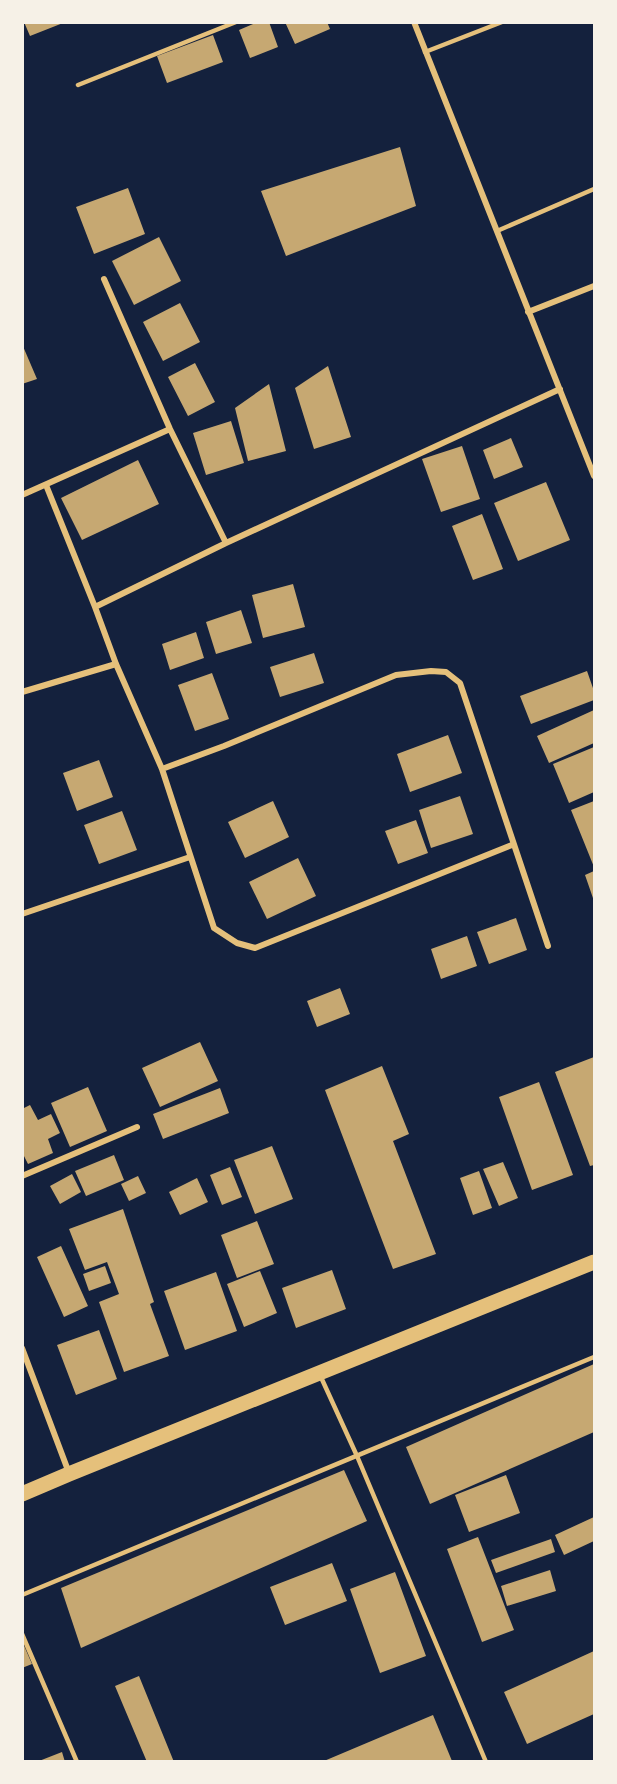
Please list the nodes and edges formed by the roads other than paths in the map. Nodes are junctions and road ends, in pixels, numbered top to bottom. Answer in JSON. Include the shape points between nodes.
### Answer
{"nodes":[{"id":1,"x":236,"y":22,"type":"edge"},
{"id":2,"x":414,"y":22,"type":"edge"},
{"id":3,"x":502,"y":22,"type":"edge"},
{"id":4,"x":425,"y":52,"type":"junction"},
{"id":5,"x":78,"y":85,"type":"dead end"},
{"id":6,"x":594,"y":189,"type":"edge"},
{"id":7,"x":497,"y":231,"type":"junction"},
{"id":8,"x":104,"y":279,"type":"dead end"},
{"id":9,"x":594,"y":286,"type":"edge"},
{"id":10,"x":528,"y":312,"type":"junction"},
{"id":11,"x":560,"y":389,"type":"junction"},
{"id":12,"x":170,"y":429,"type":"junction"},
{"id":13,"x":594,"y":476,"type":"edge"},
{"id":14,"x":46,"y":485,"type":"junction"},
{"id":15,"x":22,"y":495,"type":"edge"},
{"id":16,"x":226,"y":543,"type":"junction"},
{"id":17,"x":95,"y":607,"type":"junction"},
{"id":18,"x":116,"y":664,"type":"junction"},
{"id":19,"x":22,"y":692,"type":"edge"},
{"id":20,"x":162,"y":769,"type":"junction"},
{"id":21,"x":513,"y":845,"type":"junction"},
{"id":22,"x":190,"y":858,"type":"junction"},
{"id":23,"x":22,"y":914,"type":"edge"},
{"id":24,"x":548,"y":946,"type":"dead end"},
{"id":25,"x":137,"y":1127,"type":"dead end"},
{"id":26,"x":22,"y":1176,"type":"edge"},
{"id":27,"x":594,"y":1262,"type":"edge"},
{"id":28,"x":22,"y":1348,"type":"edge"},
{"id":29,"x":594,"y":1357,"type":"edge"},
{"id":30,"x":320,"y":1374,"type":"junction"},
{"id":31,"x":357,"y":1456,"type":"junction"},
{"id":32,"x":69,"y":1474,"type":"junction"},
{"id":33,"x":22,"y":1494,"type":"edge"},
{"id":34,"x":22,"y":1595,"type":"edge"},
{"id":35,"x":22,"y":1634,"type":"edge"},
{"id":36,"x":76,"y":1761,"type":"edge"},
{"id":37,"x":486,"y":1761,"type":"edge"}],
"edges":[{"from":1,"to":5,"type":"lane"},
{"from":2,"to":4,"type":"street"},
{"from":3,"to":4,"type":"lane"},
{"from":4,"to":7,"type":"street"},
{"from":6,"to":7,"type":"lane"},
{"from":7,"to":10,"type":"street"},
{"from":8,"to":12,"type":"street"},
{"from":9,"to":10,"type":"street"},
{"from":10,"to":11,"type":"street"},
{"from":11,"to":13,"type":"street"},
{"from":11,"to":16,"type":"street"},
{"from":12,"to":14,"type":"street"},
{"from":12,"to":16,"type":"street"},
{"from":14,"to":15,"type":"street"},
{"from":14,"to":17,"type":"street"},
{"from":16,"to":17,"type":"street"},
{"from":17,"to":18,"type":"street"},
{"from":18,"to":19,"type":"street"},
{"from":18,"to":20,"type":"street"},
{"from":20,"to":21,"type":"street","via":[[396,675],[446,672],[460,683]]},
{"from":20,"to":22,"type":"street"},
{"from":21,"to":22,"type":"street","via":[[255,948],[237,944],[214,928]]},
{"from":21,"to":24,"type":"street"},
{"from":22,"to":23,"type":"street"},
{"from":25,"to":26,"type":"street"},
{"from":27,"to":30,"type":"main road"},
{"from":28,"to":32,"type":"street"},
{"from":29,"to":31,"type":"lane"},
{"from":30,"to":31,"type":"lane"},
{"from":30,"to":32,"type":"main road"},
{"from":31,"to":34,"type":"lane"},
{"from":31,"to":37,"type":"lane"},
{"from":32,"to":33,"type":"main road"},
{"from":35,"to":36,"type":"lane"}]}
